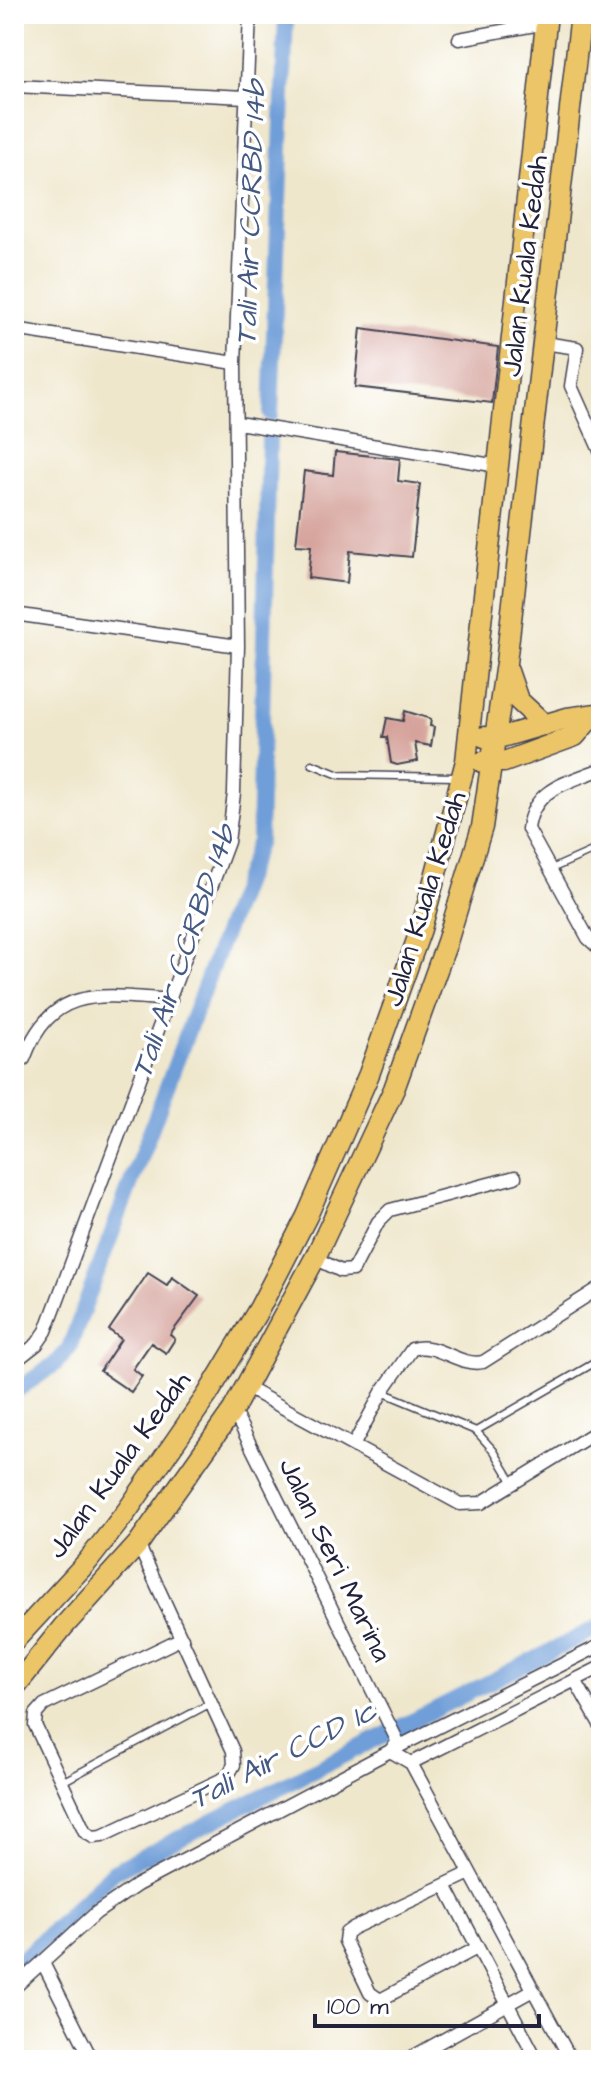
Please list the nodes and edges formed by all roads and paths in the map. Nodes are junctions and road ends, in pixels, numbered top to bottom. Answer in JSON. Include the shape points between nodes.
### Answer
{"nodes":[{"id":1,"x":250,"y":14,"type":"edge"},
{"id":2,"x":581,"y":14,"type":"edge"},
{"id":3,"x":546,"y":18,"type":"edge"},
{"id":4,"x":459,"y":39,"type":"dead end"},
{"id":5,"x":14,"y":86,"type":"edge"},
{"id":6,"x":246,"y":97,"type":"junction"},
{"id":7,"x":14,"y":329,"type":"edge"},
{"id":8,"x":544,"y":343,"type":"junction"},
{"id":9,"x":235,"y":363,"type":"junction"},
{"id":10,"x":238,"y":423,"type":"junction"},
{"id":11,"x":601,"y":453,"type":"edge"},
{"id":12,"x":498,"y":466,"type":"junction"},
{"id":13,"x":14,"y":614,"type":"edge"},
{"id":14,"x":238,"y":646,"type":"junction"},
{"id":15,"x":506,"y":663,"type":"junction"},
{"id":16,"x":596,"y":714,"type":"edge"},
{"id":17,"x":545,"y":725,"type":"junction"},
{"id":18,"x":469,"y":735,"type":"junction"},
{"id":19,"x":495,"y":739,"type":"junction"},
{"id":20,"x":531,"y":754,"type":"junction"},
{"id":21,"x":492,"y":763,"type":"junction"},
{"id":22,"x":312,"y":764,"type":"dead end"},
{"id":23,"x":463,"y":769,"type":"junction"},
{"id":24,"x":601,"y":769,"type":"edge"},
{"id":25,"x":482,"y":827,"type":"junction"},
{"id":26,"x":601,"y":847,"type":"edge"},
{"id":27,"x":549,"y":870,"type":"junction"},
{"id":28,"x":601,"y":950,"type":"edge"},
{"id":29,"x":171,"y":1000,"type":"junction"},
{"id":30,"x":24,"y":1059,"type":"dead end"},
{"id":31,"x":515,"y":1177,"type":"dead end"},
{"id":32,"x":315,"y":1258,"type":"junction"},
{"id":33,"x":601,"y":1287,"type":"edge"},
{"id":34,"x":601,"y":1359,"type":"edge"},
{"id":35,"x":14,"y":1362,"type":"edge"},
{"id":36,"x":245,"y":1387,"type":"junction"},
{"id":37,"x":382,"y":1392,"type":"junction"},
{"id":38,"x":233,"y":1410,"type":"junction"},
{"id":39,"x":601,"y":1429,"type":"edge"},
{"id":40,"x":476,"y":1431,"type":"junction"},
{"id":41,"x":354,"y":1444,"type":"junction"},
{"id":42,"x":513,"y":1483,"type":"junction"},
{"id":43,"x":138,"y":1544,"type":"junction"},
{"id":44,"x":182,"y":1638,"type":"junction"},
{"id":45,"x":14,"y":1641,"type":"edge"},
{"id":46,"x":601,"y":1645,"type":"edge"},
{"id":47,"x":601,"y":1667,"type":"edge"},
{"id":48,"x":575,"y":1680,"type":"junction"},
{"id":49,"x":14,"y":1688,"type":"edge"},
{"id":50,"x":211,"y":1702,"type":"junction"},
{"id":51,"x":601,"y":1726,"type":"edge"},
{"id":52,"x":394,"y":1746,"type":"junction"},
{"id":53,"x":411,"y":1763,"type":"junction"},
{"id":54,"x":62,"y":1782,"type":"junction"},
{"id":55,"x":470,"y":1873,"type":"junction"},
{"id":56,"x":446,"y":1887,"type":"junction"},
{"id":57,"x":477,"y":1948,"type":"junction"},
{"id":58,"x":43,"y":1963,"type":"junction"},
{"id":59,"x":14,"y":1988,"type":"edge"},
{"id":60,"x":533,"y":1990,"type":"junction"},
{"id":61,"x":506,"y":2006,"type":"junction"},
{"id":62,"x":534,"y":2059,"type":"edge"},
{"id":63,"x":92,"y":2060,"type":"edge"},
{"id":64,"x":407,"y":2060,"type":"edge"},
{"id":65,"x":571,"y":2060,"type":"edge"}],
"edges":[{"from":1,"to":6,"type":"street"},
{"from":2,"to":8,"type":"main road","name":"Jalan Kuala Kedah"},
{"from":3,"to":4,"type":"street"},
{"from":3,"to":12,"type":"main road","name":"Jalan Kuala Kedah"},
{"from":5,"to":6,"type":"street"},
{"from":6,"to":9,"type":"street"},
{"from":7,"to":9,"type":"street"},
{"from":8,"to":11,"type":"street","via":[[577,348],[571,386]]},
{"from":8,"to":15,"type":"main road","name":"Jalan Kuala Kedah"},
{"from":9,"to":10,"type":"street"},
{"from":10,"to":12,"type":"street"},
{"from":10,"to":14,"type":"street"},
{"from":12,"to":18,"type":"main road","name":"Jalan Kuala Kedah"},
{"from":13,"to":14,"type":"street"},
{"from":14,"to":29,"type":"street","via":[[228,842]]},
{"from":15,"to":17,"type":"main road","via":[[518,700]]},
{"from":15,"to":19,"type":"main road","name":"Jalan Kuala Kedah"},
{"from":16,"to":17,"type":"main road"},
{"from":16,"to":20,"type":"main road","via":[[575,736]]},
{"from":17,"to":19,"type":"main road"},
{"from":18,"to":19,"type":"main road"},
{"from":18,"to":23,"type":"main road","name":"Jalan Kuala Kedah"},
{"from":19,"to":21,"type":"main road","name":"Jalan Kuala Kedah"},
{"from":20,"to":21,"type":"main road"},
{"from":20,"to":25,"type":"main road","via":[[497,785]]},
{"from":21,"to":23,"type":"main road"},
{"from":21,"to":25,"type":"main road","name":"Jalan Kuala Kedah"},
{"from":22,"to":23,"type":"lane","via":[[339,775]]},
{"from":23,"to":45,"type":"main road","name":"Jalan Kuala Kedah","via":[[421,929],[375,1059],[259,1309],[168,1453],[88,1561]]},
{"from":24,"to":27,"type":"street","via":[[547,790],[535,803],[528,829]]},
{"from":25,"to":32,"type":"main road","name":"Jalan Kuala Kedah","via":[[394,1089]]},
{"from":26,"to":27,"type":"lane"},
{"from":27,"to":28,"type":"street","via":[[588,938]]},
{"from":29,"to":30,"type":"street","via":[[100,996],[67,1003],[33,1033]]},
{"from":29,"to":35,"type":"street","via":[[46,1331]]},
{"from":31,"to":32,"type":"street","via":[[390,1210],[353,1270],[341,1271]]},
{"from":32,"to":36,"type":"main road","name":"Jalan Kuala Kedah"},
{"from":33,"to":37,"type":"street","via":[[483,1362],[412,1349]]},
{"from":34,"to":40,"type":"lane"},
{"from":36,"to":38,"type":"main road","name":"Jalan Kuala Kedah"},
{"from":36,"to":41,"type":"street"},
{"from":37,"to":40,"type":"lane"},
{"from":37,"to":41,"type":"street"},
{"from":38,"to":43,"type":"main road","name":"Jalan Kuala Kedah"},
{"from":38,"to":52,"type":"street","name":"Jalan Seri Marina","via":[[309,1557]]},
{"from":39,"to":42,"type":"street"},
{"from":40,"to":42,"type":"lane"},
{"from":41,"to":42,"type":"street","via":[[460,1504],[481,1503]]},
{"from":43,"to":44,"type":"street"},
{"from":43,"to":49,"type":"main road","name":"Jalan Kuala Kedah"},
{"from":44,"to":50,"type":"street"},
{"from":44,"to":54,"type":"street","via":[[44,1705],[36,1714],[35,1725]]},
{"from":46,"to":52,"type":"street"},
{"from":47,"to":48,"type":"street"},
{"from":48,"to":51,"type":"street"},
{"from":48,"to":53,"type":"street"},
{"from":50,"to":54,"type":"lane"},
{"from":50,"to":54,"type":"street","via":[[233,1751],[234,1765],[227,1777],[93,1837],[85,1832]]},
{"from":52,"to":53,"type":"street"},
{"from":52,"to":58,"type":"street","via":[[114,1899]]},
{"from":53,"to":55,"type":"street"},
{"from":55,"to":56,"type":"street"},
{"from":55,"to":60,"type":"street"},
{"from":56,"to":57,"type":"street"},
{"from":56,"to":57,"type":"street","via":[[353,1928],[344,1937],[349,1954],[370,1993],[380,2000]]},
{"from":57,"to":61,"type":"street"},
{"from":58,"to":59,"type":"street"},
{"from":58,"to":63,"type":"street"},
{"from":60,"to":61,"type":"street"},
{"from":60,"to":65,"type":"street"},
{"from":61,"to":62,"type":"street"},
{"from":61,"to":64,"type":"street"}]}
